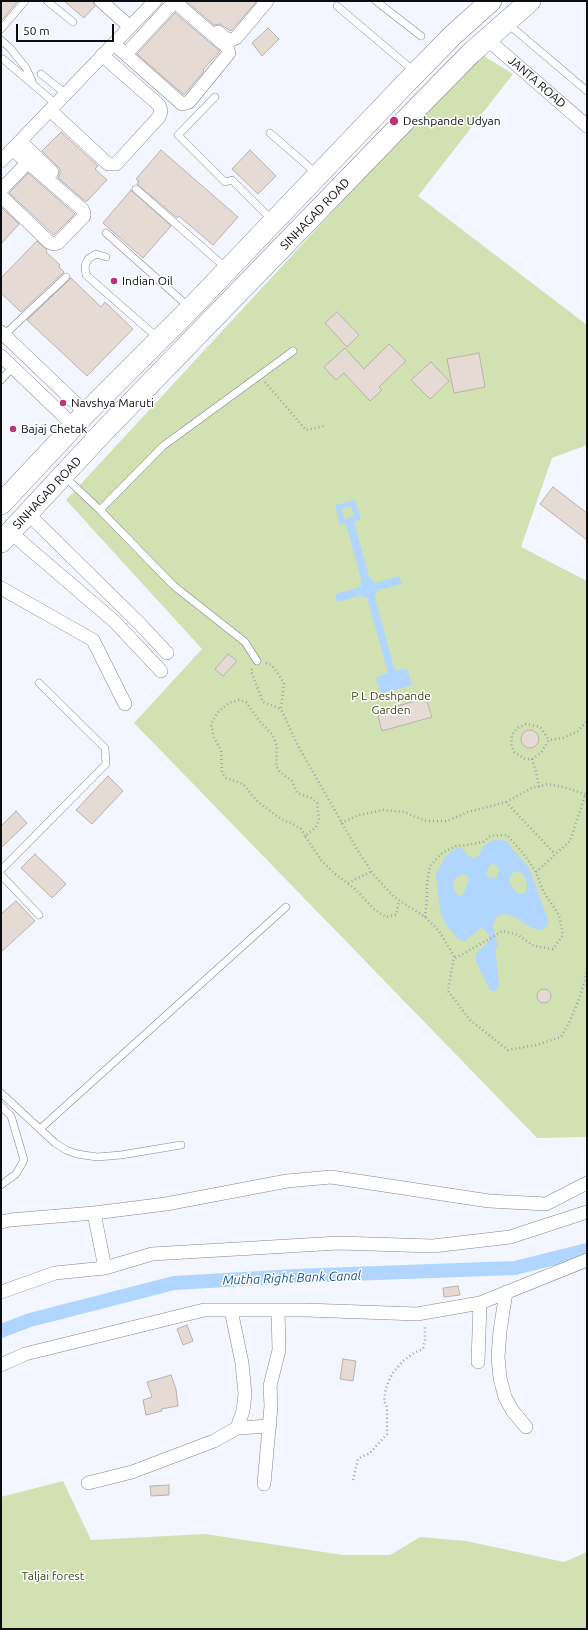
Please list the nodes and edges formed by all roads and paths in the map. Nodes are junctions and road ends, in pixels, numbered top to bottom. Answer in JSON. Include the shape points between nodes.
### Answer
{"nodes":[{"id":1,"x":25,"y":1,"type":"edge"},
{"id":2,"x":47,"y":1,"type":"edge"},
{"id":3,"x":101,"y":1,"type":"edge"},
{"id":4,"x":155,"y":1,"type":"edge"},
{"id":5,"x":177,"y":1,"type":"edge"},
{"id":6,"x":267,"y":1,"type":"edge"},
{"id":7,"x":376,"y":1,"type":"edge"},
{"id":8,"x":492,"y":1,"type":"edge"},
{"id":9,"x":530,"y":1,"type":"edge"},
{"id":10,"x":337,"y":6,"type":"dead end"},
{"id":11,"x":73,"y":22,"type":"dead end"},
{"id":12,"x":506,"y":22,"type":"junction"},
{"id":13,"x":130,"y":27,"type":"junction"},
{"id":14,"x":1,"y":29,"type":"edge"},
{"id":15,"x":421,"y":36,"type":"dead end"},
{"id":16,"x":487,"y":39,"type":"junction"},
{"id":17,"x":1,"y":40,"type":"edge"},
{"id":18,"x":114,"y":44,"type":"junction"},
{"id":19,"x":11,"y":49,"type":"junction"},
{"id":20,"x":126,"y":54,"type":"junction"},
{"id":21,"x":102,"y":55,"type":"junction"},
{"id":22,"x":2,"y":60,"type":"edge"},
{"id":23,"x":416,"y":73,"type":"junction"},
{"id":24,"x":41,"y":74,"type":"dead end"},
{"id":25,"x":33,"y":84,"type":"junction"},
{"id":26,"x":587,"y":91,"type":"edge"},
{"id":27,"x":66,"y":94,"type":"junction"},
{"id":28,"x":215,"y":97,"type":"dead end"},
{"id":29,"x":51,"y":109,"type":"junction"},
{"id":30,"x":587,"y":126,"type":"edge"},
{"id":31,"x":270,"y":133,"type":"dead end"},
{"id":32,"x":16,"y":145,"type":"junction"},
{"id":33,"x":1,"y":161,"type":"edge"},
{"id":34,"x":28,"y":162,"type":"junction"},
{"id":35,"x":108,"y":171,"type":"dead end"},
{"id":36,"x":318,"y":175,"type":"junction"},
{"id":37,"x":136,"y":189,"type":"dead end"},
{"id":38,"x":1,"y":190,"type":"edge"},
{"id":39,"x":1,"y":196,"type":"edge"},
{"id":40,"x":80,"y":200,"type":"dead end"},
{"id":41,"x":273,"y":221,"type":"junction"},
{"id":42,"x":106,"y":233,"type":"dead end"},
{"id":43,"x":106,"y":257,"type":"dead end"},
{"id":44,"x":228,"y":269,"type":"junction"},
{"id":45,"x":66,"y":277,"type":"dead end"},
{"id":46,"x":190,"y":308,"type":"junction"},
{"id":47,"x":3,"y":333,"type":"edge"},
{"id":48,"x":160,"y":339,"type":"junction"},
{"id":49,"x":293,"y":351,"type":"dead end"},
{"id":50,"x":1,"y":356,"type":"edge"},
{"id":51,"x":13,"y":367,"type":"junction"},
{"id":52,"x":260,"y":375,"type":"junction"},
{"id":53,"x":1,"y":380,"type":"edge"},
{"id":54,"x":80,"y":420,"type":"junction"},
{"id":55,"x":324,"y":426,"type":"dead end"},
{"id":56,"x":98,"y":438,"type":"junction"},
{"id":57,"x":63,"y":475,"type":"junction"},
{"id":58,"x":6,"y":496,"type":"edge"},
{"id":59,"x":100,"y":510,"type":"junction"},
{"id":60,"x":27,"y":513,"type":"junction"},
{"id":61,"x":6,"y":537,"type":"edge"},
{"id":62,"x":1,"y":588,"type":"edge"},
{"id":63,"x":167,"y":653,"type":"dead end"},
{"id":64,"x":257,"y":661,"type":"junction"},
{"id":65,"x":161,"y":671,"type":"dead end"},
{"id":66,"x":39,"y":683,"type":"dead end"},
{"id":67,"x":125,"y":704,"type":"dead end"},
{"id":68,"x":281,"y":709,"type":"junction"},
{"id":69,"x":587,"y":721,"type":"edge"},
{"id":70,"x":549,"y":740,"type":"junction"},
{"id":71,"x":532,"y":760,"type":"junction"},
{"id":72,"x":539,"y":787,"type":"junction"},
{"id":73,"x":587,"y":790,"type":"edge"},
{"id":74,"x":586,"y":795,"type":"edge"},
{"id":75,"x":506,"y":802,"type":"junction"},
{"id":76,"x":341,"y":822,"type":"junction"},
{"id":77,"x":305,"y":836,"type":"junction"},
{"id":78,"x":555,"y":854,"type":"junction"},
{"id":79,"x":1,"y":870,"type":"edge"},
{"id":80,"x":372,"y":871,"type":"junction"},
{"id":81,"x":536,"y":872,"type":"junction"},
{"id":82,"x":1,"y":875,"type":"edge"},
{"id":83,"x":348,"y":883,"type":"junction"},
{"id":84,"x":399,"y":901,"type":"junction"},
{"id":85,"x":286,"y":907,"type":"dead end"},
{"id":86,"x":39,"y":915,"type":"dead end"},
{"id":87,"x":425,"y":917,"type":"junction"},
{"id":88,"x":454,"y":959,"type":"junction"},
{"id":89,"x":587,"y":968,"type":"edge"},
{"id":90,"x":1,"y":1093,"type":"edge"},
{"id":91,"x":1,"y":1106,"type":"edge"},
{"id":92,"x":40,"y":1129,"type":"junction"},
{"id":93,"x":181,"y":1145,"type":"dead end"},
{"id":94,"x":587,"y":1183,"type":"edge"},
{"id":95,"x":1,"y":1186,"type":"edge"},
{"id":96,"x":587,"y":1212,"type":"edge"},
{"id":97,"x":94,"y":1213,"type":"junction"},
{"id":98,"x":1,"y":1222,"type":"edge"},
{"id":99,"x":587,"y":1260,"type":"edge"},
{"id":100,"x":105,"y":1268,"type":"junction"},
{"id":101,"x":1,"y":1292,"type":"edge"},
{"id":102,"x":506,"y":1292,"type":"junction"},
{"id":103,"x":480,"y":1303,"type":"junction"},
{"id":104,"x":231,"y":1310,"type":"junction"},
{"id":105,"x":278,"y":1310,"type":"junction"},
{"id":106,"x":422,"y":1313,"type":"junction"},
{"id":107,"x":478,"y":1362,"type":"dead end"},
{"id":108,"x":1,"y":1365,"type":"edge"},
{"id":109,"x":270,"y":1426,"type":"junction"},
{"id":110,"x":526,"y":1427,"type":"dead end"},
{"id":111,"x":237,"y":1428,"type":"junction"},
{"id":112,"x":353,"y":1480,"type":"dead end"},
{"id":113,"x":88,"y":1483,"type":"dead end"},
{"id":114,"x":264,"y":1484,"type":"dead end"}],
"edges":[{"from":1,"to":14,"type":"lane"},
{"from":2,"to":11,"type":"lane"},
{"from":3,"to":13,"type":"street"},
{"from":4,"to":13,"type":"street"},
{"from":5,"to":6,"type":"street","via":[[231,40],[236,38]]},
{"from":5,"to":20,"type":"street"},
{"from":5,"to":20,"type":"street","via":[[226,47],[229,53],[189,102],[182,104]]},
{"from":7,"to":15,"type":"lane"},
{"from":8,"to":23,"type":"main road","name":"SINHAGAD ROAD","via":[[453,35]]},
{"from":9,"to":12,"type":"main road","name":"SINHAGAD ROAD"},
{"from":10,"to":23,"type":"lane"},
{"from":12,"to":16,"type":"main road","name":"SINHAGAD ROAD"},
{"from":12,"to":26,"type":"lane"},
{"from":13,"to":18,"type":"street"},
{"from":16,"to":30,"type":"street","name":"JANTA ROAD"},
{"from":16,"to":56,"type":"main road","name":"SINHAGAD ROAD","via":[[424,100]]},
{"from":17,"to":19,"type":"lane"},
{"from":18,"to":20,"type":"street"},
{"from":18,"to":21,"type":"street"},
{"from":19,"to":22,"type":"lane"},
{"from":19,"to":25,"type":"lane","via":[[26,68]]},
{"from":21,"to":27,"type":"street"},
{"from":21,"to":29,"type":"street","via":[[159,105],[161,111],[159,117],[116,164],[108,164]]},
{"from":22,"to":25,"type":"lane"},
{"from":23,"to":36,"type":"main road","name":"SINHAGAD ROAD"},
{"from":24,"to":27,"type":"lane"},
{"from":25,"to":29,"type":"lane"},
{"from":27,"to":29,"type":"street"},
{"from":28,"to":41,"type":"lane","via":[[178,135],[225,182],[232,180]]},
{"from":29,"to":32,"type":"street"},
{"from":29,"to":35,"type":"street"},
{"from":31,"to":36,"type":"lane"},
{"from":32,"to":33,"type":"street"},
{"from":32,"to":34,"type":"street"},
{"from":32,"to":40,"type":"street"},
{"from":34,"to":38,"type":"street"},
{"from":34,"to":39,"type":"street","via":[[82,209],[84,216],[54,244]]},
{"from":36,"to":41,"type":"main road","name":"SINHAGAD ROAD"},
{"from":37,"to":44,"type":"lane"},
{"from":41,"to":44,"type":"main road","name":"SINHAGAD ROAD"},
{"from":42,"to":46,"type":"lane"},
{"from":43,"to":48,"type":"lane","via":[[96,254],[88,259],[86,275]]},
{"from":44,"to":46,"type":"main road","name":"SINHAGAD ROAD"},
{"from":45,"to":47,"type":"lane"},
{"from":46,"to":48,"type":"main road","name":"SINHAGAD ROAD"},
{"from":47,"to":54,"type":"street"},
{"from":48,"to":54,"type":"main road","name":"SINHAGAD ROAD"},
{"from":49,"to":52,"type":"lane"},
{"from":50,"to":51,"type":"street"},
{"from":51,"to":53,"type":"lane"},
{"from":51,"to":54,"type":"street"},
{"from":52,"to":55,"type":"path","via":[[306,430]]},
{"from":52,"to":59,"type":"lane","via":[[163,446]]},
{"from":54,"to":56,"type":"main road"},
{"from":54,"to":58,"type":"main road","name":"SINHAGAD ROAD"},
{"from":56,"to":57,"type":"main road","name":"SINHAGAD ROAD"},
{"from":57,"to":59,"type":"lane"},
{"from":57,"to":60,"type":"main road","name":"SINHAGAD ROAD"},
{"from":59,"to":64,"type":"lane","via":[[174,586],[245,642]]},
{"from":60,"to":61,"type":"main road","name":"SINHAGAD ROAD"},
{"from":60,"to":63,"type":"street"},
{"from":61,"to":65,"type":"street","via":[[115,622]]},
{"from":62,"to":67,"type":"street","via":[[93,640]]},
{"from":64,"to":68,"type":"path","via":[[272,665],[284,684]]},
{"from":64,"to":68,"type":"path","via":[[251,671],[262,702]]},
{"from":66,"to":79,"type":"lane","via":[[105,748],[106,764]]},
{"from":68,"to":76,"type":"path","via":[[297,744]]},
{"from":69,"to":70,"type":"path","via":[[578,731]]},
{"from":70,"to":71,"type":"path","via":[[541,753]]},
{"from":70,"to":71,"type":"path","via":[[540,726],[526,724],[512,735],[511,744],[514,752]]},
{"from":71,"to":72,"type":"path"},
{"from":72,"to":74,"type":"path","via":[[548,784]]},
{"from":72,"to":75,"type":"path"},
{"from":73,"to":74,"type":"path"},
{"from":74,"to":78,"type":"path","via":[[570,841]]},
{"from":75,"to":76,"type":"path","via":[[468,812],[447,821],[426,821],[404,812],[383,810],[358,815]]},
{"from":75,"to":78,"type":"path"},
{"from":76,"to":80,"type":"path"},
{"from":77,"to":77,"type":"path","via":[[301,829],[281,819],[258,802],[243,784],[226,778],[222,773],[221,750],[214,738],[211,724],[217,713],[229,703],[239,700],[246,702],[272,734],[277,746],[276,766],[280,772],[292,781],[297,793],[317,803],[319,819],[316,827]]},
{"from":77,"to":83,"type":"path","via":[[321,860]]},
{"from":78,"to":81,"type":"path"},
{"from":80,"to":83,"type":"path"},
{"from":80,"to":84,"type":"path"},
{"from":81,"to":87,"type":"path","via":[[524,853],[507,835],[490,836],[483,842],[456,846],[441,854],[430,866]]},
{"from":81,"to":88,"type":"path","via":[[543,892],[559,915],[563,934],[553,949],[534,946],[518,935],[503,931]]},
{"from":82,"to":86,"type":"lane"},
{"from":83,"to":84,"type":"path","via":[[374,909],[386,916],[396,915]]},
{"from":84,"to":87,"type":"path"},
{"from":85,"to":92,"type":"lane"},
{"from":87,"to":88,"type":"path","via":[[439,931]]},
{"from":88,"to":89,"type":"path","via":[[448,991],[470,1020],[508,1050],[561,1037],[578,1002]]},
{"from":90,"to":92,"type":"lane"},
{"from":91,"to":95,"type":"lane","via":[[11,1116],[24,1160],[16,1174]]},
{"from":92,"to":93,"type":"lane","via":[[66,1150],[97,1157]]},
{"from":94,"to":97,"type":"street","via":[[546,1204],[489,1201],[331,1177],[287,1181],[166,1204]]},
{"from":96,"to":100,"type":"street","via":[[510,1237],[433,1246],[338,1243],[152,1254]]},
{"from":97,"to":98,"type":"street"},
{"from":97,"to":100,"type":"street"},
{"from":99,"to":102,"type":"street"},
{"from":100,"to":101,"type":"street","via":[[55,1273]]},
{"from":102,"to":103,"type":"street"},
{"from":102,"to":110,"type":"street","via":[[499,1337],[500,1378],[505,1398]]},
{"from":103,"to":106,"type":"street"},
{"from":103,"to":107,"type":"street"},
{"from":104,"to":105,"type":"street"},
{"from":104,"to":108,"type":"street","via":[[204,1310],[25,1354]]},
{"from":104,"to":111,"type":"street","via":[[242,1363],[245,1394]]},
{"from":105,"to":106,"type":"street"},
{"from":105,"to":109,"type":"street","via":[[279,1350],[270,1386]]},
{"from":106,"to":112,"type":"path","via":[[425,1340],[423,1349],[414,1352],[392,1374],[384,1401],[387,1407],[387,1434],[369,1454],[358,1459]]},
{"from":109,"to":111,"type":"street"},
{"from":109,"to":114,"type":"street"},
{"from":111,"to":113,"type":"street","via":[[214,1441],[132,1472]]}]}
